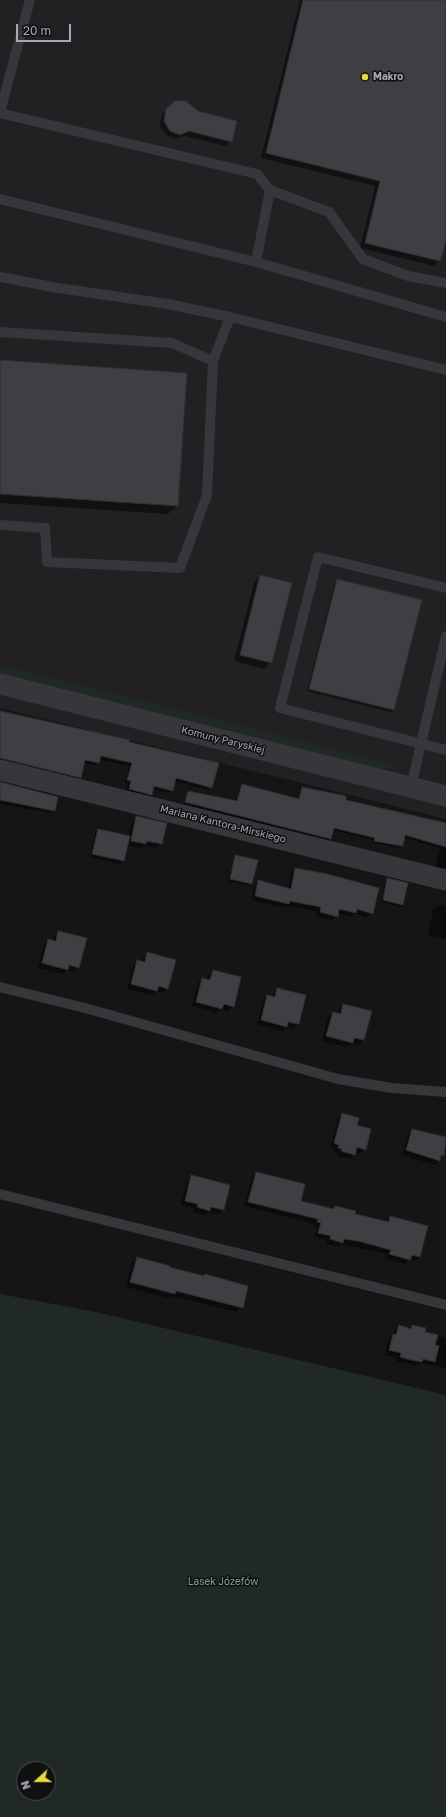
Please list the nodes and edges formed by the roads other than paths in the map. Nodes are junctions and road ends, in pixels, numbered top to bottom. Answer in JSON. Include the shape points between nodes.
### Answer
{"nodes":[{"id":1,"x":30,"y":0,"type":"edge"},
{"id":2,"x":0,"y":113,"type":"edge"},
{"id":3,"x":270,"y":190,"type":"junction"},
{"id":4,"x":0,"y":199,"type":"edge"},
{"id":5,"x":256,"y":262,"type":"junction"},
{"id":6,"x":0,"y":277,"type":"edge"},
{"id":7,"x":446,"y":284,"type":"edge"},
{"id":8,"x":230,"y":317,"type":"junction"},
{"id":9,"x":446,"y":317,"type":"edge"},
{"id":10,"x":0,"y":332,"type":"edge"},
{"id":11,"x":213,"y":361,"type":"junction"},
{"id":12,"x":446,"y":370,"type":"edge"},
{"id":13,"x":0,"y":525,"type":"edge"},
{"id":14,"x":446,"y":588,"type":"edge"},
{"id":15,"x":446,"y":636,"type":"edge"},
{"id":16,"x":442,"y":667,"type":"edge"},
{"id":17,"x":0,"y":684,"type":"edge"},
{"id":18,"x":421,"y":743,"type":"junction"},
{"id":19,"x":446,"y":750,"type":"edge"},
{"id":20,"x":0,"y":770,"type":"edge"},
{"id":21,"x":411,"y":787,"type":"junction"},
{"id":22,"x":446,"y":796,"type":"edge"},
{"id":23,"x":446,"y":880,"type":"edge"},
{"id":24,"x":0,"y":987,"type":"edge"},
{"id":25,"x":446,"y":1092,"type":"edge"},
{"id":26,"x":0,"y":1194,"type":"edge"},
{"id":27,"x":446,"y":1305,"type":"edge"}],
"edges":[{"from":1,"to":2,"type":"lane"},
{"from":2,"to":3,"type":"lane","via":[[257,174]]},
{"from":3,"to":5,"type":"lane"},
{"from":3,"to":7,"type":"lane","via":[[329,212],[363,259],[408,276]]},
{"from":4,"to":5,"type":"lane"},
{"from":5,"to":9,"type":"lane"},
{"from":6,"to":8,"type":"lane","via":[[168,304]]},
{"from":8,"to":11,"type":"lane"},
{"from":8,"to":12,"type":"lane"},
{"from":10,"to":11,"type":"lane","via":[[172,343]]},
{"from":11,"to":13,"type":"lane","via":[[208,494],[180,568],[47,562],[46,528]]},
{"from":14,"to":18,"type":"lane","via":[[318,557],[280,708]]},
{"from":15,"to":16,"type":"lane"},
{"from":16,"to":18,"type":"lane"},
{"from":17,"to":21,"type":"street","name":"Komuny Paryskiej"},
{"from":18,"to":19,"type":"lane"},
{"from":18,"to":21,"type":"lane"},
{"from":20,"to":23,"type":"street","name":"Mariana Kantora-Mirskiego"},
{"from":21,"to":22,"type":"street","name":"Komuny Paryskiej"},
{"from":24,"to":25,"type":"lane","via":[[85,1008],[338,1079],[392,1088]]},
{"from":26,"to":27,"type":"lane"}]}
